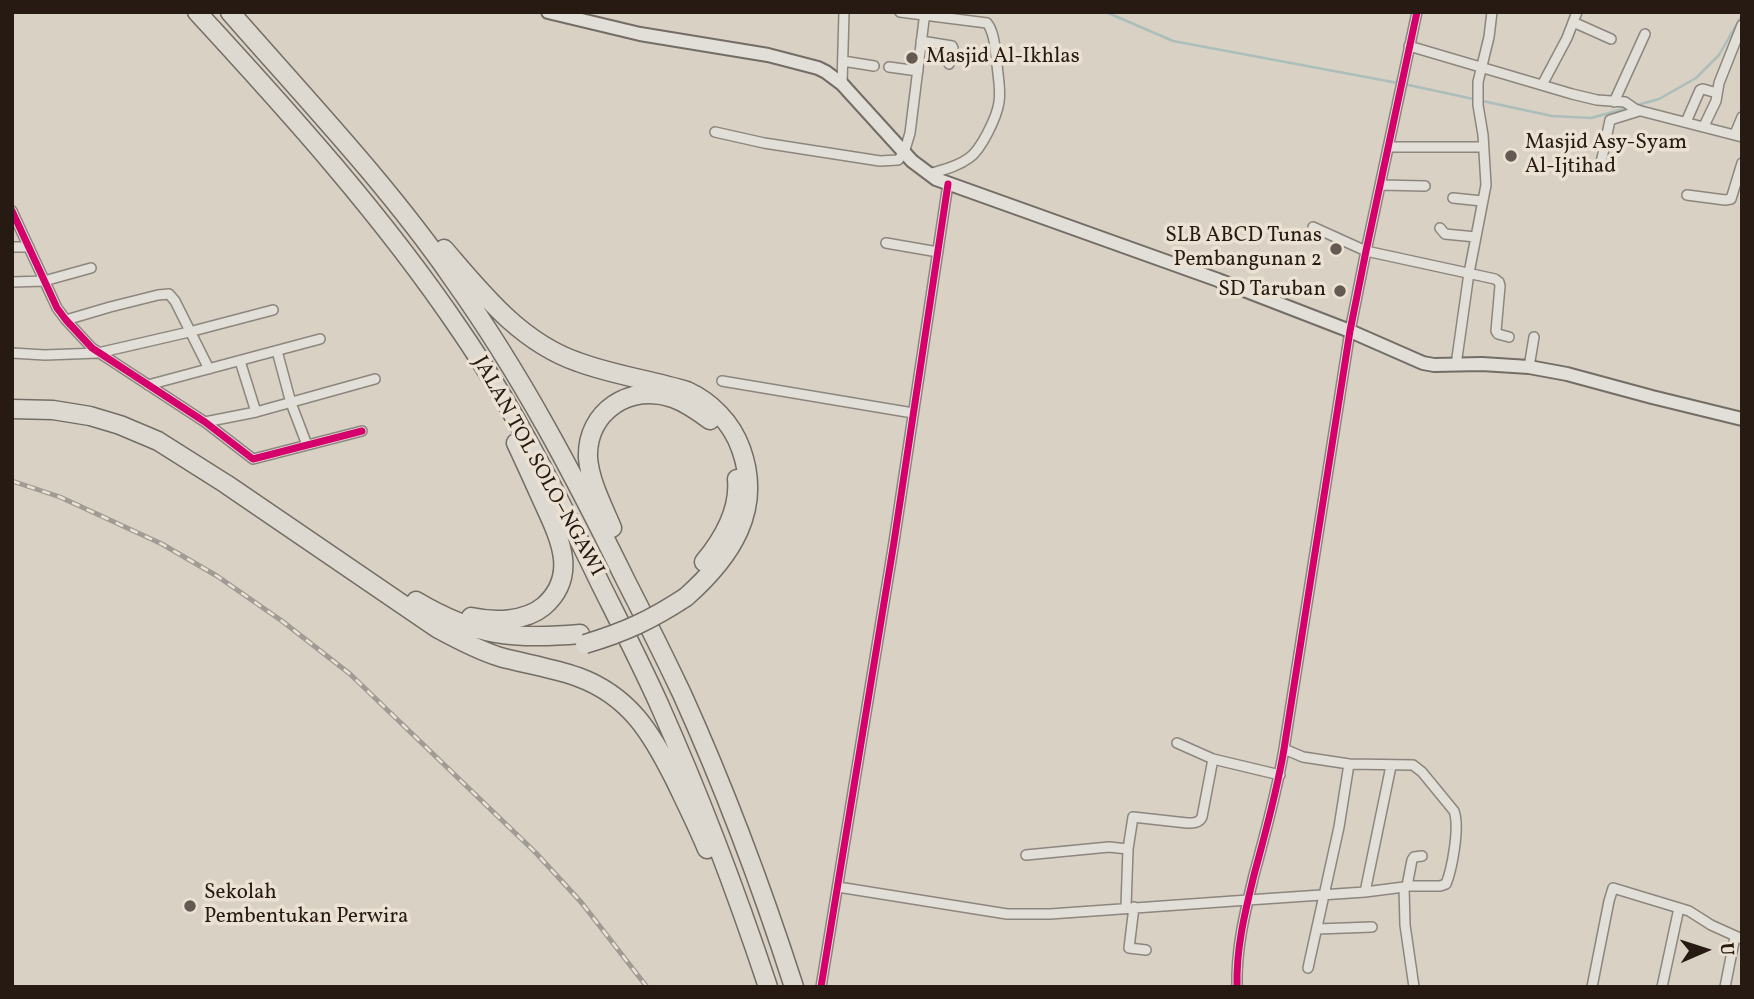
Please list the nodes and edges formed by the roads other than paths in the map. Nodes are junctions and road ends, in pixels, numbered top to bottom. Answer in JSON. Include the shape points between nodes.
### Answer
{"nodes":[{"id":1,"x":197,"y":12,"type":"edge"},
{"id":2,"x":230,"y":12,"type":"edge"},
{"id":3,"x":548,"y":12,"type":"edge"},
{"id":4,"x":844,"y":12,"type":"edge"},
{"id":5,"x":900,"y":12,"type":"edge"},
{"id":6,"x":1417,"y":12,"type":"edge"},
{"id":7,"x":1492,"y":12,"type":"edge"},
{"id":8,"x":925,"y":13,"type":"edge"},
{"id":9,"x":1575,"y":17,"type":"edge"},
{"id":10,"x":597,"y":18,"type":"edge"},
{"id":11,"x":1742,"y":25,"type":"edge"},
{"id":12,"x":1645,"y":34,"type":"dead end"},
{"id":13,"x":1611,"y":39,"type":"dead end"},
{"id":14,"x":921,"y":41,"type":"junction"},
{"id":15,"x":1409,"y":46,"type":"junction"},
{"id":16,"x":843,"y":61,"type":"junction"},
{"id":17,"x":949,"y":64,"type":"dead end"},
{"id":18,"x":874,"y":66,"type":"dead end"},
{"id":19,"x":889,"y":67,"type":"dead end"},
{"id":20,"x":1481,"y":68,"type":"junction"},
{"id":21,"x":918,"y":71,"type":"junction"},
{"id":22,"x":842,"y":84,"type":"junction"},
{"id":23,"x":1542,"y":85,"type":"junction"},
{"id":24,"x":1717,"y":93,"type":"junction"},
{"id":25,"x":1614,"y":102,"type":"junction"},
{"id":26,"x":1635,"y":108,"type":"junction"},
{"id":27,"x":1742,"y":117,"type":"edge"},
{"id":28,"x":1686,"y":122,"type":"junction"},
{"id":29,"x":1703,"y":126,"type":"junction"},
{"id":30,"x":715,"y":132,"type":"dead end"},
{"id":31,"x":1738,"y":136,"type":"edge"},
{"id":32,"x":346,"y":144,"type":"junction"},
{"id":33,"x":1388,"y":147,"type":"junction"},
{"id":34,"x":1483,"y":147,"type":"junction"},
{"id":35,"x":904,"y":153,"type":"junction"},
{"id":36,"x":1601,"y":163,"type":"dead end"},
{"id":37,"x":1742,"y":163,"type":"edge"},
{"id":38,"x":929,"y":174,"type":"junction"},
{"id":39,"x":948,"y":184,"type":"junction"},
{"id":40,"x":1381,"y":185,"type":"junction"},
{"id":41,"x":1425,"y":186,"type":"dead end"},
{"id":42,"x":1687,"y":195,"type":"dead end"},
{"id":43,"x":1453,"y":198,"type":"dead end"},
{"id":44,"x":1482,"y":201,"type":"junction"},
{"id":45,"x":12,"y":212,"type":"edge"},
{"id":46,"x":1313,"y":227,"type":"dead end"},
{"id":47,"x":1440,"y":228,"type":"dead end"},
{"id":48,"x":1476,"y":237,"type":"junction"},
{"id":49,"x":886,"y":243,"type":"dead end"},
{"id":50,"x":12,"y":247,"type":"edge"},
{"id":51,"x":29,"y":247,"type":"junction"},
{"id":52,"x":1366,"y":251,"type":"junction"},
{"id":53,"x":938,"y":252,"type":"junction"},
{"id":54,"x":91,"y":268,"type":"dead end"},
{"id":55,"x":1469,"y":273,"type":"junction"},
{"id":56,"x":44,"y":281,"type":"junction"},
{"id":57,"x":12,"y":282,"type":"edge"},
{"id":58,"x":430,"y":288,"type":"junction"},
{"id":59,"x":273,"y":310,"type":"dead end"},
{"id":60,"x":66,"y":320,"type":"junction"},
{"id":61,"x":1350,"y":331,"type":"junction"},
{"id":62,"x":189,"y":332,"type":"junction"},
{"id":63,"x":1509,"y":337,"type":"dead end"},
{"id":64,"x":1534,"y":337,"type":"dead end"},
{"id":65,"x":320,"y":339,"type":"dead end"},
{"id":66,"x":277,"y":351,"type":"junction"},
{"id":67,"x":12,"y":353,"type":"edge"},
{"id":68,"x":99,"y":353,"type":"junction"},
{"id":69,"x":240,"y":361,"type":"junction"},
{"id":70,"x":1456,"y":365,"type":"junction"},
{"id":71,"x":1530,"y":368,"type":"junction"},
{"id":72,"x":209,"y":369,"type":"junction"},
{"id":73,"x":375,"y":379,"type":"dead end"},
{"id":74,"x":722,"y":381,"type":"dead end"},
{"id":75,"x":148,"y":385,"type":"junction"},
{"id":76,"x":12,"y":400,"type":"edge"},
{"id":77,"x":291,"y":403,"type":"junction"},
{"id":78,"x":12,"y":410,"type":"edge"},
{"id":79,"x":256,"y":412,"type":"junction"},
{"id":80,"x":913,"y":413,"type":"junction"},
{"id":81,"x":1742,"y":419,"type":"edge"},
{"id":82,"x":205,"y":422,"type":"junction"},
{"id":83,"x":362,"y":431,"type":"dead end"},
{"id":84,"x":307,"y":445,"type":"junction"},
{"id":85,"x":683,"y":592,"type":"junction"},
{"id":86,"x":406,"y":601,"type":"junction"},
{"id":87,"x":681,"y":693,"type":"junction"},
{"id":88,"x":1177,"y":743,"type":"dead end"},
{"id":89,"x":1284,"y":750,"type":"junction"},
{"id":90,"x":1213,"y":759,"type":"junction"},
{"id":91,"x":1349,"y":764,"type":"junction"},
{"id":92,"x":1391,"y":766,"type":"junction"},
{"id":93,"x":1280,"y":775,"type":"junction"},
{"id":94,"x":1128,"y":849,"type":"junction"},
{"id":95,"x":1026,"y":855,"type":"dead end"},
{"id":96,"x":1422,"y":856,"type":"dead end"},
{"id":97,"x":1405,"y":886,"type":"junction"},
{"id":98,"x":838,"y":887,"type":"junction"},
{"id":99,"x":1365,"y":892,"type":"junction"},
{"id":100,"x":1324,"y":894,"type":"junction"},
{"id":101,"x":1248,"y":900,"type":"junction"},
{"id":102,"x":1130,"y":907,"type":"junction"},
{"id":103,"x":1679,"y":908,"type":"junction"},
{"id":104,"x":1372,"y":926,"type":"dead end"},
{"id":105,"x":1317,"y":929,"type":"junction"},
{"id":106,"x":1739,"y":938,"type":"edge"},
{"id":107,"x":1146,"y":950,"type":"dead end"},
{"id":108,"x":1308,"y":968,"type":"dead end"},
{"id":109,"x":767,"y":987,"type":"edge"},
{"id":110,"x":794,"y":987,"type":"edge"},
{"id":111,"x":821,"y":987,"type":"edge"},
{"id":112,"x":1237,"y":987,"type":"edge"},
{"id":113,"x":1414,"y":987,"type":"edge"},
{"id":114,"x":1592,"y":987,"type":"edge"},
{"id":115,"x":1662,"y":987,"type":"edge"},
{"id":116,"x":1725,"y":987,"type":"edge"}],
"edges":[{"from":1,"to":58,"type":"highway","name":"JALAN TOL SOLO–NGAWI","via":[[356,193]]},
{"from":2,"to":32,"type":"highway","name":"JALAN TOL SOLO–NGAWI"},
{"from":3,"to":10,"type":"main road"},
{"from":4,"to":16,"type":"street"},
{"from":5,"to":8,"type":"street"},
{"from":6,"to":15,"type":"street"},
{"from":7,"to":20,"type":"street"},
{"from":8,"to":14,"type":"street"},
{"from":8,"to":38,"type":"street","via":[[990,26],[1000,89],[995,116],[973,156]]},
{"from":9,"to":13,"type":"street"},
{"from":9,"to":23,"type":"street"},
{"from":10,"to":22,"type":"main road","via":[[640,34],[818,68]]},
{"from":11,"to":24,"type":"street"},
{"from":12,"to":25,"type":"street"},
{"from":14,"to":17,"type":"street","via":[[952,46]]},
{"from":14,"to":21,"type":"street"},
{"from":15,"to":20,"type":"street"},
{"from":15,"to":33,"type":"street"},
{"from":16,"to":18,"type":"street"},
{"from":16,"to":22,"type":"street"},
{"from":19,"to":21,"type":"street"},
{"from":20,"to":23,"type":"street"},
{"from":20,"to":34,"type":"street","via":[[1478,100]]},
{"from":21,"to":35,"type":"street"},
{"from":22,"to":35,"type":"main road"},
{"from":23,"to":25,"type":"street"},
{"from":24,"to":28,"type":"street","via":[[1700,90]]},
{"from":24,"to":29,"type":"street"},
{"from":25,"to":26,"type":"street"},
{"from":26,"to":28,"type":"street"},
{"from":26,"to":36,"type":"street","via":[[1610,120]]},
{"from":27,"to":31,"type":"street"},
{"from":28,"to":29,"type":"street"},
{"from":29,"to":31,"type":"street"},
{"from":30,"to":35,"type":"street","via":[[880,161],[898,160]]},
{"from":32,"to":85,"type":"highway","via":[[421,221],[478,289],[527,334],[575,361],[687,391],[726,421],[744,457],[748,503],[734,541],[702,582]]},
{"from":32,"to":87,"type":"highway","name":"JALAN TOL SOLO–NGAWI","via":[[453,278],[502,351],[591,510]]},
{"from":33,"to":34,"type":"street"},
{"from":33,"to":40,"type":"street"},
{"from":34,"to":44,"type":"street","via":[[1486,185]]},
{"from":35,"to":38,"type":"main road"},
{"from":37,"to":42,"type":"street","via":[[1731,199]]},
{"from":38,"to":39,"type":"main road"},
{"from":39,"to":53,"type":"street"},
{"from":39,"to":61,"type":"main road"},
{"from":40,"to":41,"type":"street"},
{"from":40,"to":52,"type":"street"},
{"from":43,"to":44,"type":"street"},
{"from":44,"to":48,"type":"street"},
{"from":45,"to":51,"type":"street"},
{"from":46,"to":52,"type":"street"},
{"from":47,"to":48,"type":"street","via":[[1445,234]]},
{"from":48,"to":55,"type":"street"},
{"from":49,"to":53,"type":"street"},
{"from":50,"to":51,"type":"street"},
{"from":51,"to":56,"type":"street"},
{"from":52,"to":55,"type":"street"},
{"from":52,"to":61,"type":"street"},
{"from":53,"to":80,"type":"street"},
{"from":54,"to":56,"type":"street"},
{"from":55,"to":63,"type":"street","via":[[1499,282],[1496,331]]},
{"from":55,"to":70,"type":"street"},
{"from":56,"to":57,"type":"street"},
{"from":56,"to":60,"type":"street"},
{"from":58,"to":86,"type":"highway","via":[[506,421],[556,529],[564,566],[552,598],[525,617],[475,618]]},
{"from":58,"to":109,"type":"highway","name":"JALAN TOL SOLO–NGAWI","via":[[525,437],[653,690],[731,879]]},
{"from":59,"to":62,"type":"street"},
{"from":60,"to":62,"type":"street","via":[[166,293],[175,301]]},
{"from":60,"to":68,"type":"street"},
{"from":61,"to":70,"type":"main road","via":[[1415,360]]},
{"from":61,"to":89,"type":"street"},
{"from":62,"to":68,"type":"street"},
{"from":62,"to":72,"type":"street"},
{"from":64,"to":71,"type":"street"},
{"from":65,"to":66,"type":"street"},
{"from":66,"to":69,"type":"street"},
{"from":66,"to":77,"type":"street"},
{"from":67,"to":68,"type":"street"},
{"from":68,"to":75,"type":"street"},
{"from":69,"to":72,"type":"street"},
{"from":69,"to":79,"type":"street"},
{"from":70,"to":71,"type":"main road"},
{"from":71,"to":81,"type":"main road"},
{"from":72,"to":75,"type":"street"},
{"from":73,"to":77,"type":"street"},
{"from":74,"to":80,"type":"street"},
{"from":75,"to":82,"type":"street"},
{"from":76,"to":86,"type":"highway","via":[[54,399],[89,405],[164,431],[291,515]]},
{"from":77,"to":79,"type":"street"},
{"from":77,"to":84,"type":"street"},
{"from":78,"to":86,"type":"highway","via":[[90,416],[158,441]]},
{"from":79,"to":82,"type":"street"},
{"from":80,"to":98,"type":"street"},
{"from":82,"to":84,"type":"street","via":[[253,459]]},
{"from":83,"to":84,"type":"street"},
{"from":85,"to":86,"type":"highway","via":[[582,639],[482,631]]},
{"from":85,"to":87,"type":"highway","via":[[727,528],[738,491],[733,461],[722,435],[694,408],[673,398],[636,396],[610,406],[594,426],[589,440],[590,473]]},
{"from":86,"to":109,"type":"highway","via":[[436,628],[468,644],[578,677],[630,710],[656,743],[687,805]]},
{"from":87,"to":110,"type":"highway","name":"JALAN TOL SOLO–NGAWI","via":[[722,789]]},
{"from":88,"to":90,"type":"street"},
{"from":89,"to":91,"type":"street"},
{"from":89,"to":93,"type":"street"},
{"from":90,"to":93,"type":"street"},
{"from":90,"to":94,"type":"street","via":[[1200,821],[1133,817]]},
{"from":91,"to":92,"type":"street"},
{"from":91,"to":100,"type":"street"},
{"from":92,"to":97,"type":"street","via":[[1417,767],[1456,816],[1447,883]]},
{"from":92,"to":99,"type":"street"},
{"from":93,"to":101,"type":"street"},
{"from":94,"to":95,"type":"street"},
{"from":94,"to":102,"type":"street"},
{"from":96,"to":97,"type":"street","via":[[1412,860]]},
{"from":97,"to":99,"type":"street"},
{"from":97,"to":113,"type":"street"},
{"from":98,"to":102,"type":"street","via":[[1012,914]]},
{"from":98,"to":111,"type":"street"},
{"from":99,"to":100,"type":"street"},
{"from":100,"to":101,"type":"street"},
{"from":100,"to":105,"type":"street"},
{"from":101,"to":102,"type":"street"},
{"from":101,"to":112,"type":"street","via":[[1237,955]]},
{"from":102,"to":107,"type":"street","via":[[1129,948]]},
{"from":103,"to":106,"type":"street"},
{"from":103,"to":114,"type":"street","via":[[1613,888]]},
{"from":103,"to":115,"type":"street"},
{"from":104,"to":105,"type":"street"},
{"from":105,"to":108,"type":"street"},
{"from":106,"to":116,"type":"street"}]}
